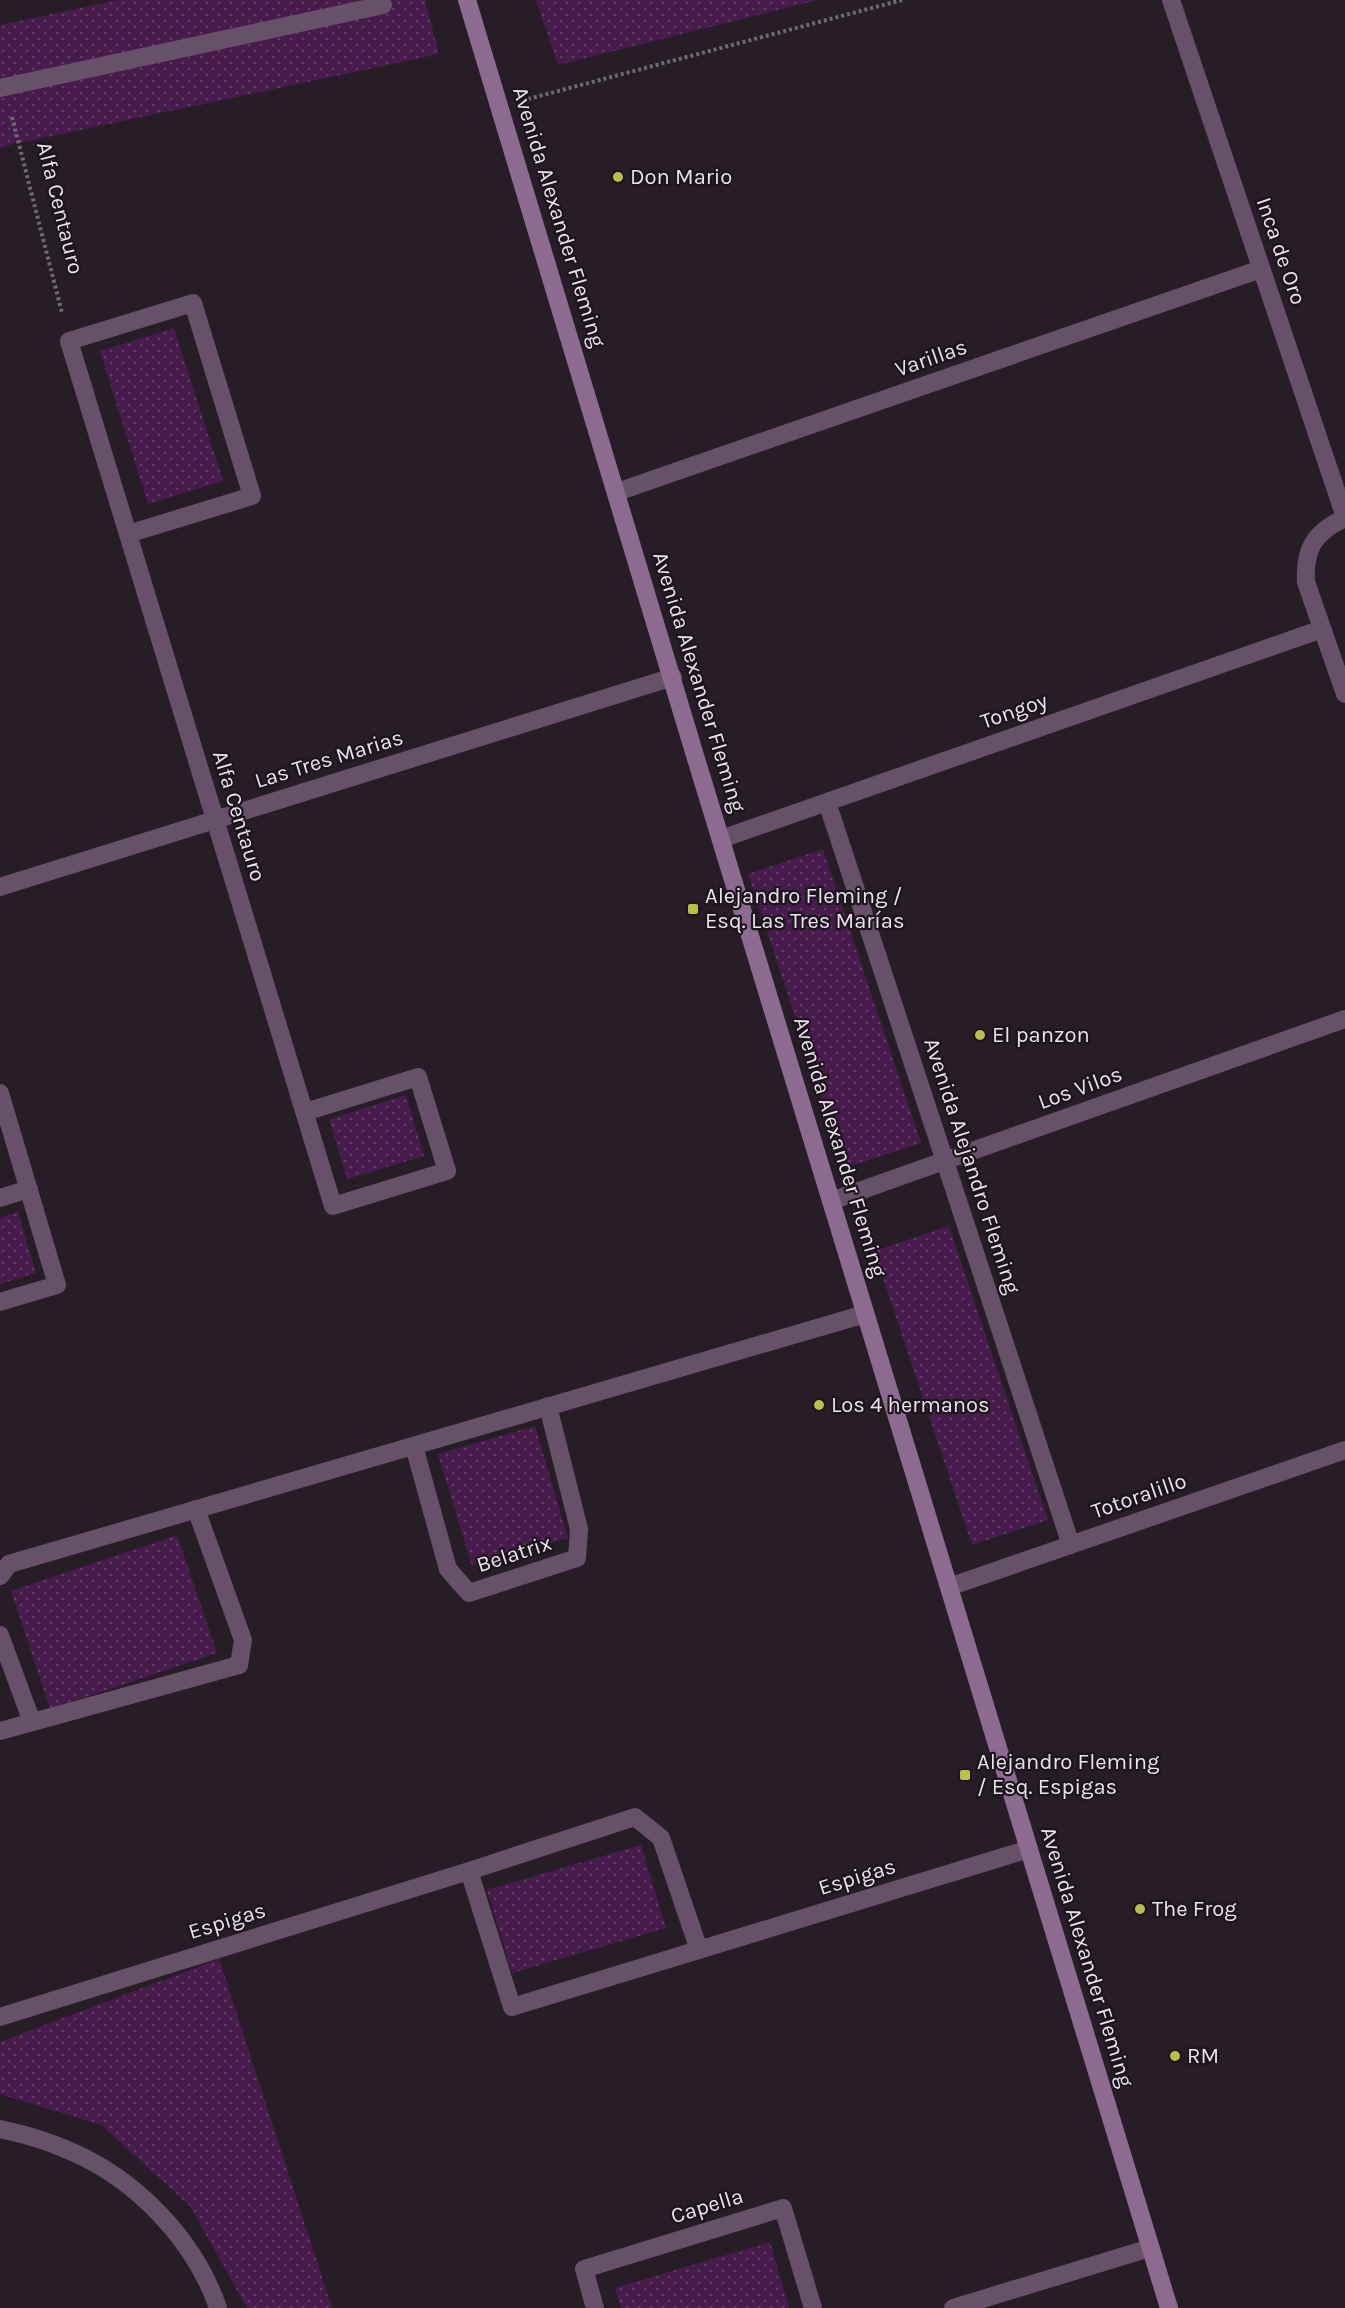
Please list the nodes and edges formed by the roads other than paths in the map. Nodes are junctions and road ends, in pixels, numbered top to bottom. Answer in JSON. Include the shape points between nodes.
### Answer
{"nodes":[{"id":1,"x":467,"y":0,"type":"edge"},
{"id":2,"x":1171,"y":0,"type":"edge"},
{"id":3,"x":383,"y":5,"type":"dead end"},
{"id":4,"x":2,"y":87,"type":"edge"},
{"id":5,"x":1261,"y":268,"type":"junction"},
{"id":6,"x":617,"y":492,"type":"junction"},
{"id":7,"x":1345,"y":518,"type":"edge"},
{"id":8,"x":128,"y":534,"type":"junction"},
{"id":9,"x":1323,"y":630,"type":"junction"},
{"id":10,"x":673,"y":677,"type":"junction"},
{"id":11,"x":1345,"y":694,"type":"edge"},
{"id":12,"x":827,"y":802,"type":"junction"},
{"id":13,"x":215,"y":820,"type":"junction"},
{"id":14,"x":721,"y":839,"type":"junction"},
{"id":15,"x":0,"y":887,"type":"edge"},
{"id":16,"x":1345,"y":1019,"type":"edge"},
{"id":17,"x":0,"y":1093,"type":"edge"},
{"id":18,"x":304,"y":1112,"type":"junction"},
{"id":19,"x":945,"y":1161,"type":"junction"},
{"id":20,"x":29,"y":1189,"type":"junction"},
{"id":21,"x":0,"y":1198,"type":"edge"},
{"id":22,"x":831,"y":1201,"type":"junction"},
{"id":23,"x":0,"y":1302,"type":"edge"},
{"id":24,"x":865,"y":1314,"type":"junction"},
{"id":25,"x":548,"y":1406,"type":"junction"},
{"id":26,"x":414,"y":1446,"type":"junction"},
{"id":27,"x":1345,"y":1450,"type":"edge"},
{"id":28,"x":196,"y":1509,"type":"junction"},
{"id":29,"x":1071,"y":1545,"type":"junction"},
{"id":30,"x":0,"y":1576,"type":"edge"},
{"id":31,"x":949,"y":1587,"type":"junction"},
{"id":32,"x":0,"y":1635,"type":"edge"},
{"id":33,"x":32,"y":1722,"type":"junction"},
{"id":34,"x":0,"y":1731,"type":"edge"},
{"id":35,"x":1029,"y":1849,"type":"junction"},
{"id":36,"x":469,"y":1871,"type":"junction"},
{"id":37,"x":699,"y":1950,"type":"junction"},
{"id":38,"x":0,"y":2017,"type":"edge"},
{"id":39,"x":0,"y":2129,"type":"edge"},
{"id":40,"x":1150,"y":2248,"type":"junction"},
{"id":41,"x":218,"y":2308,"type":"edge"},
{"id":42,"x":596,"y":2308,"type":"edge"},
{"id":43,"x":813,"y":2308,"type":"edge"},
{"id":44,"x":953,"y":2308,"type":"edge"},
{"id":45,"x":1168,"y":2308,"type":"edge"}],
"edges":[{"from":1,"to":6,"type":"street","name":"Avenida Alexander Fleming"},
{"from":2,"to":5,"type":"street","name":"Inca de Oro"},
{"from":3,"to":4,"type":"street"},
{"from":5,"to":6,"type":"street","name":"Varillas"},
{"from":5,"to":7,"type":"street","name":"Inca de Oro"},
{"from":6,"to":10,"type":"street","name":"Avenida Alexander Fleming"},
{"from":7,"to":9,"type":"street","via":[[1320,533],[1306,556],[1306,582]]},
{"from":8,"to":8,"type":"street","name":"Alfa Centauro","via":[[69,341],[193,303],[252,496]]},
{"from":8,"to":13,"type":"street","name":"Alfa Centauro"},
{"from":9,"to":11,"type":"street"},
{"from":9,"to":12,"type":"street","name":"Tongoy"},
{"from":10,"to":13,"type":"street","name":"Las Tres Marias"},
{"from":10,"to":14,"type":"street","name":"Avenida Alexander Fleming"},
{"from":12,"to":14,"type":"street","name":"Tongoy"},
{"from":12,"to":19,"type":"street","name":"Avenida Alejandro Fleming"},
{"from":13,"to":15,"type":"street","name":"Las Tres Marias"},
{"from":13,"to":18,"type":"street","name":"Alfa Centauro"},
{"from":14,"to":22,"type":"street","name":"Avenida Alexander Fleming"},
{"from":16,"to":19,"type":"street","name":"Los Vilos"},
{"from":17,"to":20,"type":"street"},
{"from":18,"to":18,"type":"street","name":"Alfa Centauro","via":[[333,1206],[447,1171],[418,1077]]},
{"from":19,"to":22,"type":"street","name":"Los Vilos"},
{"from":19,"to":29,"type":"street","name":"Avenida Alejandro Fleming"},
{"from":20,"to":21,"type":"street"},
{"from":20,"to":23,"type":"street","via":[[57,1285]]},
{"from":22,"to":24,"type":"street","name":"Avenida Alexander Fleming"},
{"from":24,"to":25,"type":"street"},
{"from":24,"to":31,"type":"street","name":"Avenida Alexander Fleming"},
{"from":25,"to":26,"type":"street"},
{"from":25,"to":26,"type":"street","name":"Belatrix","via":[[579,1529],[577,1558],[469,1593],[448,1569]]},
{"from":26,"to":28,"type":"street"},
{"from":27,"to":29,"type":"street","name":"Totoralillo"},
{"from":28,"to":30,"type":"street","via":[[9,1564]]},
{"from":28,"to":33,"type":"street","via":[[243,1640],[239,1665]]},
{"from":29,"to":31,"type":"street","name":"Totoralillo"},
{"from":31,"to":35,"type":"street","name":"Avenida Alexander Fleming"},
{"from":32,"to":33,"type":"street"},
{"from":33,"to":34,"type":"street"},
{"from":35,"to":37,"type":"street","name":"Espigas"},
{"from":35,"to":40,"type":"street","name":"Avenida Alexander Fleming"},
{"from":36,"to":37,"type":"street","name":"Espigas","via":[[635,1817],[661,1838]]},
{"from":36,"to":37,"type":"street","name":"Espigas","via":[[512,2007]]},
{"from":36,"to":38,"type":"street","name":"Espigas"},
{"from":39,"to":41,"type":"street","via":[[72,2151],[138,2193],[190,2251],[210,2284]]},
{"from":40,"to":44,"type":"street"},
{"from":40,"to":45,"type":"street","name":"Avenida Alexander Fleming"},
{"from":42,"to":43,"type":"street","name":"Capella","via":[[584,2269],[783,2208]]}]}
